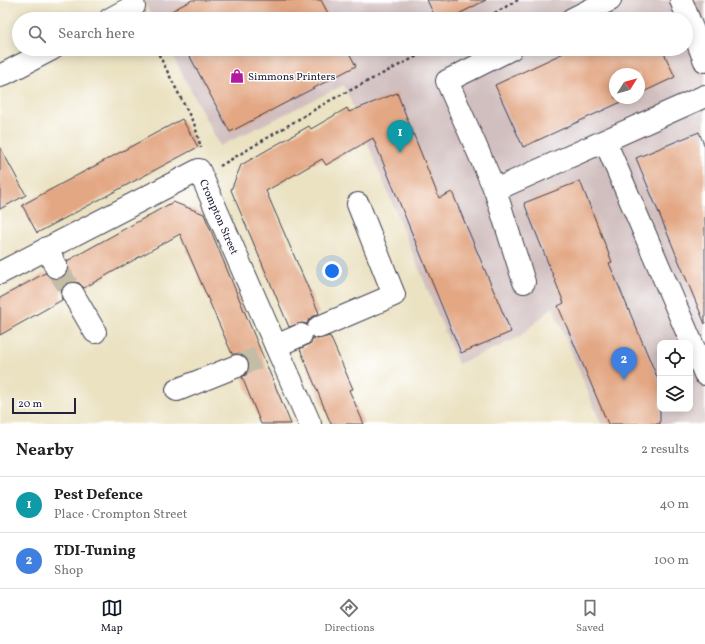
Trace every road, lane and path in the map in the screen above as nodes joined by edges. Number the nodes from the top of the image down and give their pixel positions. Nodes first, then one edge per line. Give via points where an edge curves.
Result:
1 (518, 0) edge
2 (610, 0) edge
3 (681, 0) edge
4 (134, 6) dead end
5 (123, 12) edge
6 (497, 12) edge
7 (586, 12) edge
8 (686, 12) edge
9 (693, 30) edge
10 (39, 56) edge
11 (160, 56) edge
12 (417, 56) edge
13 (497, 56) edge
14 (705, 61) edge
15 (0, 76) edge
16 (705, 96) edge
17 (604, 141) junction
18 (200, 173) junction
19 (495, 190) junction
20 (358, 204) dead end
21 (0, 273) edge
22 (524, 282) dead end
23 (72, 294) tunnel mouth
24 (95, 332) dead end
25 (272, 350) junction
26 (237, 366) tunnel mouth
27 (705, 374) edge
28 (178, 390) dead end
29 (310, 424) edge

1 - 6 path
2 - 7 street
3 - 8 street
4 - 5 street
9 - 14 street
10 - 15 street
11 - 18 path via 195,126 201,147
12 - 18 path via 329,101
13 - 19 street via 447,81
16 - 17 street
17 - 19 street
17 - 27 street
18 - 21 street, Crompton Street via 52,258
18 - 25 street, Crompton Street
19 - 22 street
20 - 25 street via 394,295
23 - 24 street
25 - 29 street, Crompton Street
26 - 28 street

